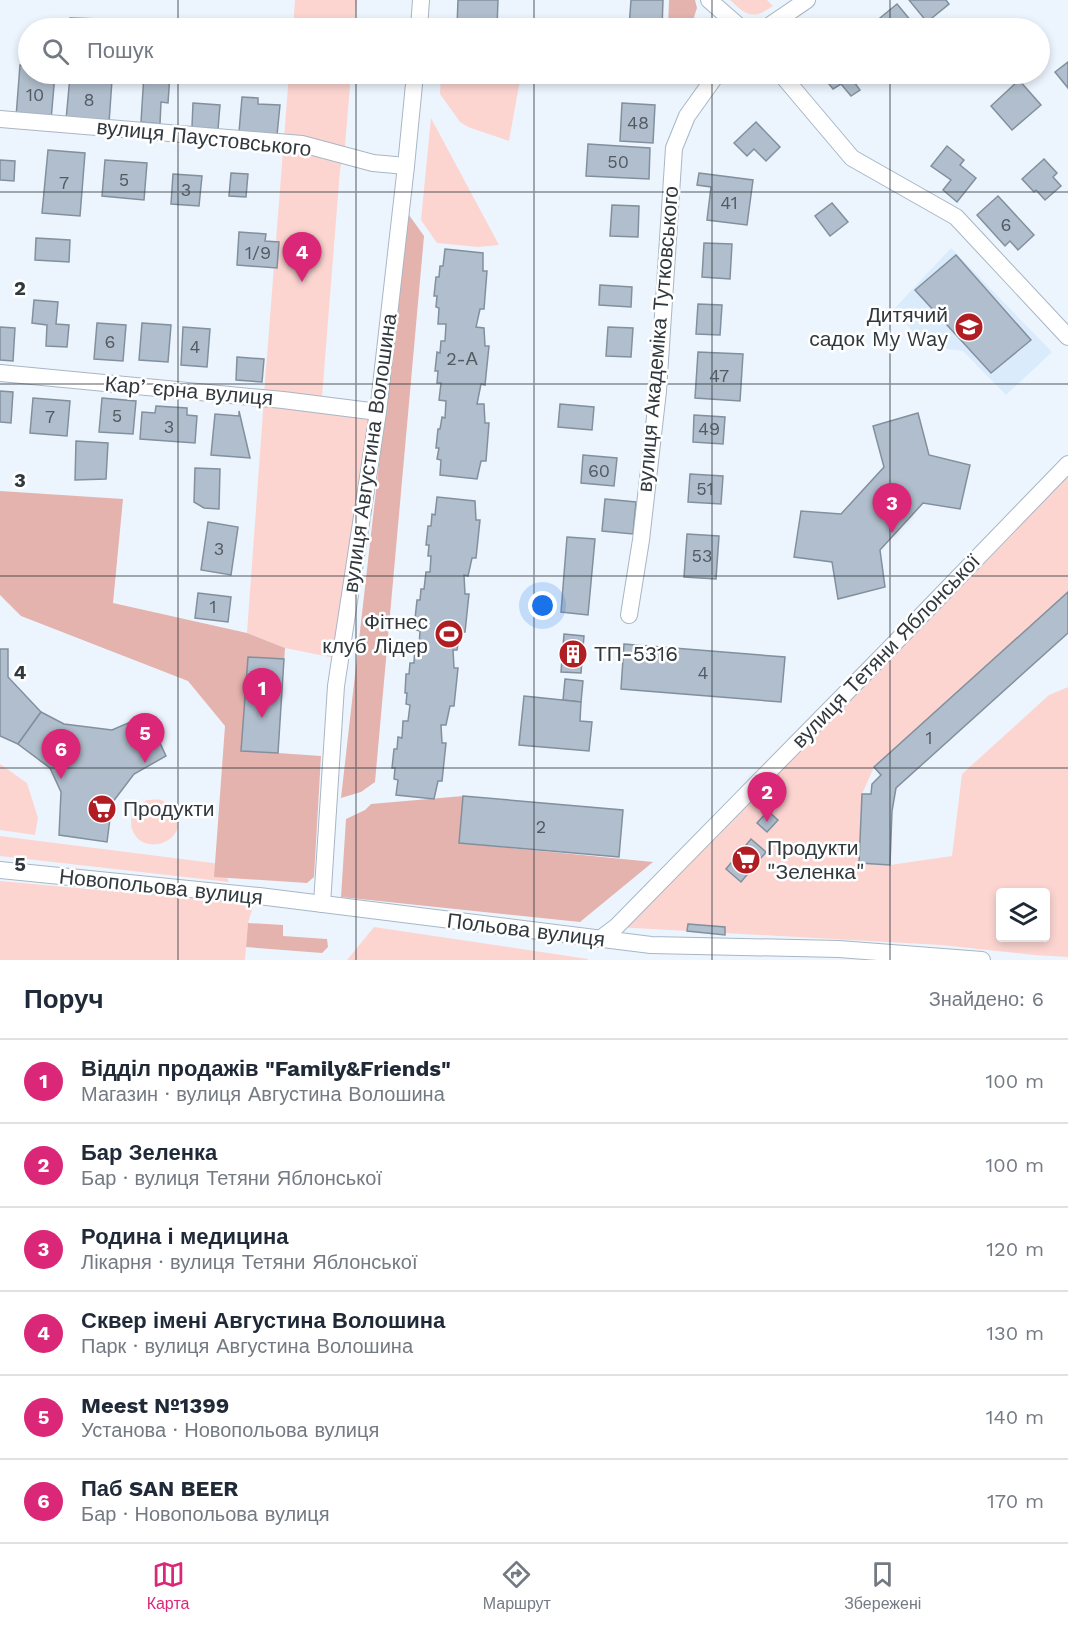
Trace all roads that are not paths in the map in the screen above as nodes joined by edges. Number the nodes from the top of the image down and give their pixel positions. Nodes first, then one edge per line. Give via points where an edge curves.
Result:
1 (421, 0) edge
2 (709, 0) edge
3 (807, 0) edge
4 (420, 18) edge
5 (730, 18) edge
6 (781, 18) edge
7 (414, 84) edge
8 (710, 84) edge
9 (789, 84) edge
10 (0, 119) edge
11 (406, 166) junction
12 (1068, 338) edge
13 (0, 373) edge
14 (378, 412) junction
15 (1068, 464) edge
16 (629, 615) dead end
17 (0, 870) edge
18 (322, 903) junction
19 (600, 939) junction
20 (982, 960) edge

1 - 4 street
2 - 5 street
3 - 6 street
7 - 11 street, вулиця Августина Волошина
8 - 16 street, вулиця Академіка Тутковського via 687,116 674,148 658,391
9 - 12 street via 852,158 956,217
10 - 11 street, вулиця Паустовського via 302,144 373,164
11 - 14 street, вулиця Августина Волошина
13 - 14 street, Карʼєрна вулиця
14 - 18 street, вулиця Августина Волошина via 336,686
15 - 19 street, вулиця Тетяни Яблонської
17 - 18 street, Новопольова вулиця
18 - 19 street, Польова вулиця
19 - 20 street, Польова вулиця via 651,945 839,949

